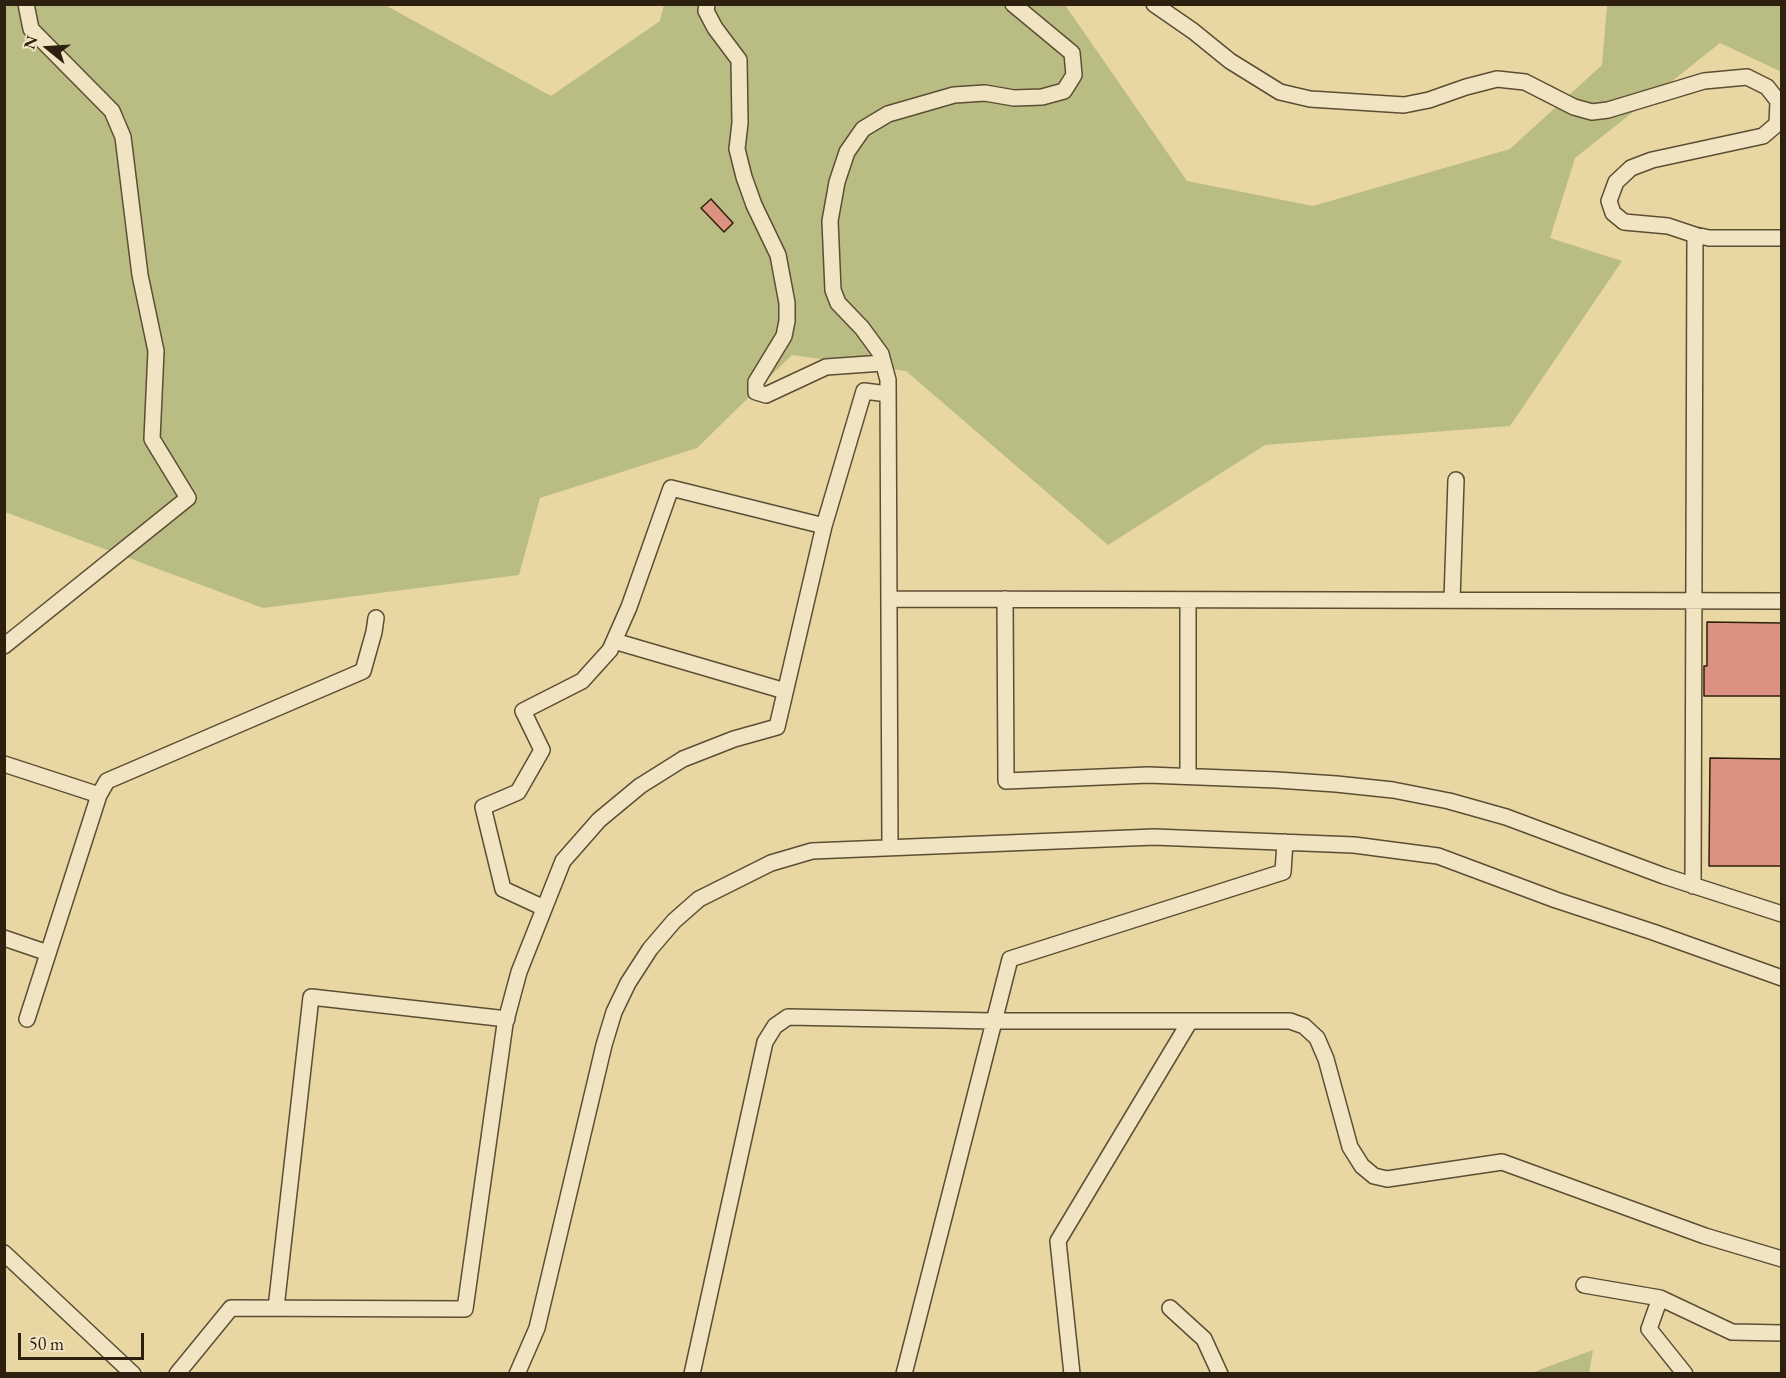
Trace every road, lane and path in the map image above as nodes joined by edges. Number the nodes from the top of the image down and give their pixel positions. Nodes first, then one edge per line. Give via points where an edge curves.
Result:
1 (26, 4) edge
2 (707, 4) edge
3 (1013, 4) edge
4 (1154, 4) edge
5 (1695, 235) junction
6 (1782, 238) edge
7 (883, 363) junction
8 (888, 394) junction
9 (1455, 480) dead end
10 (824, 525) junction
11 (890, 599) junction
12 (1005, 599) junction
13 (1188, 600) junction
14 (1452, 600) junction
15 (1693, 600) junction
16 (1782, 601) edge
17 (376, 618) dead end
18 (614, 641) junction
19 (4, 646) edge
20 (785, 691) junction
21 (4, 764) edge
22 (1188, 776) junction
23 (99, 795) junction
24 (1286, 842) junction
25 (890, 847) junction
26 (1693, 886) junction
27 (544, 908) junction
28 (1782, 914) edge
29 (4, 939) edge
30 (48, 953) junction
31 (1782, 978) edge
32 (27, 1019) dead end
33 (507, 1019) junction
34 (993, 1021) junction
35 (1190, 1021) junction
36 (4, 1253) edge
37 (1782, 1258) edge
38 (1584, 1285) dead end
39 (1660, 1298) junction
40 (276, 1308) junction
41 (1170, 1308) dead end
42 (1782, 1333) edge
43 (133, 1374) edge
44 (177, 1374) edge
45 (517, 1374) edge
46 (692, 1374) edge
47 (904, 1374) edge
48 (1072, 1374) edge
49 (1220, 1374) edge
50 (1685, 1374) edge

1 - 19 street via 31,29 112,111 123,136 140,275 156,351 152,439 188,498
2 - 7 street via 706,11 715,28 739,60 737,149 754,205 778,255 787,303 784,336 756,382 756,392 766,395 826,367
3 - 7 street via 1072,53 1074,75 1064,91 1042,97 954,95 888,114 863,129 847,152 830,221 833,290 838,303 881,354
4 - 5 street via 1230,62 1280,92 1310,99 1404,105 1497,80 1525,82 1592,112 1704,81 1747,77 1767,87 1779,101 1777,124 1763,136 1631,168 1616,182 1609,201 1613,213 1624,222 1668,226
5 - 6 street
5 - 15 street
7 - 8 street
8 - 10 street via 864,391
8 - 11 street
9 - 14 street
10 - 18 street via 671,488
10 - 20 street
11 - 12 street
11 - 25 street
12 - 13 street
12 - 22 street via 1006,781
13 - 14 street
13 - 22 street
14 - 15 street
15 - 16 street
15 - 26 street
17 - 23 street via 363,671 107,781
18 - 20 street
18 - 27 street via 582,681 523,711 543,750 518,792 483,807 503,889
20 - 27 street via 777,727 683,759 640,786 599,820 563,861
21 - 23 street
22 - 26 street via 1336,784 1449,801 1506,817
23 - 30 street
24 - 25 street via 1154,837
24 - 31 street via 1354,845 1438,856
24 - 34 street via 1283,872 1010,959
25 - 45 street via 812,851 771,863 699,899 650,949 614,1012 537,1328
26 - 28 street
27 - 33 street via 519,972
29 - 30 street
30 - 32 street
33 - 40 street via 465,1309
33 - 40 street via 311,997
34 - 35 street
34 - 46 street via 788,1017 775,1026 765,1042
34 - 47 street
35 - 37 street via 1290,1021 1304,1026 1317,1038 1326,1059 1350,1147 1374,1176 1387,1179 1502,1162 1705,1236
35 - 48 street via 1058,1241
36 - 43 street
38 - 39 street
39 - 42 street via 1732,1332
39 - 50 street via 1649,1329
40 - 44 street via 231,1308
41 - 49 street via 1204,1339

